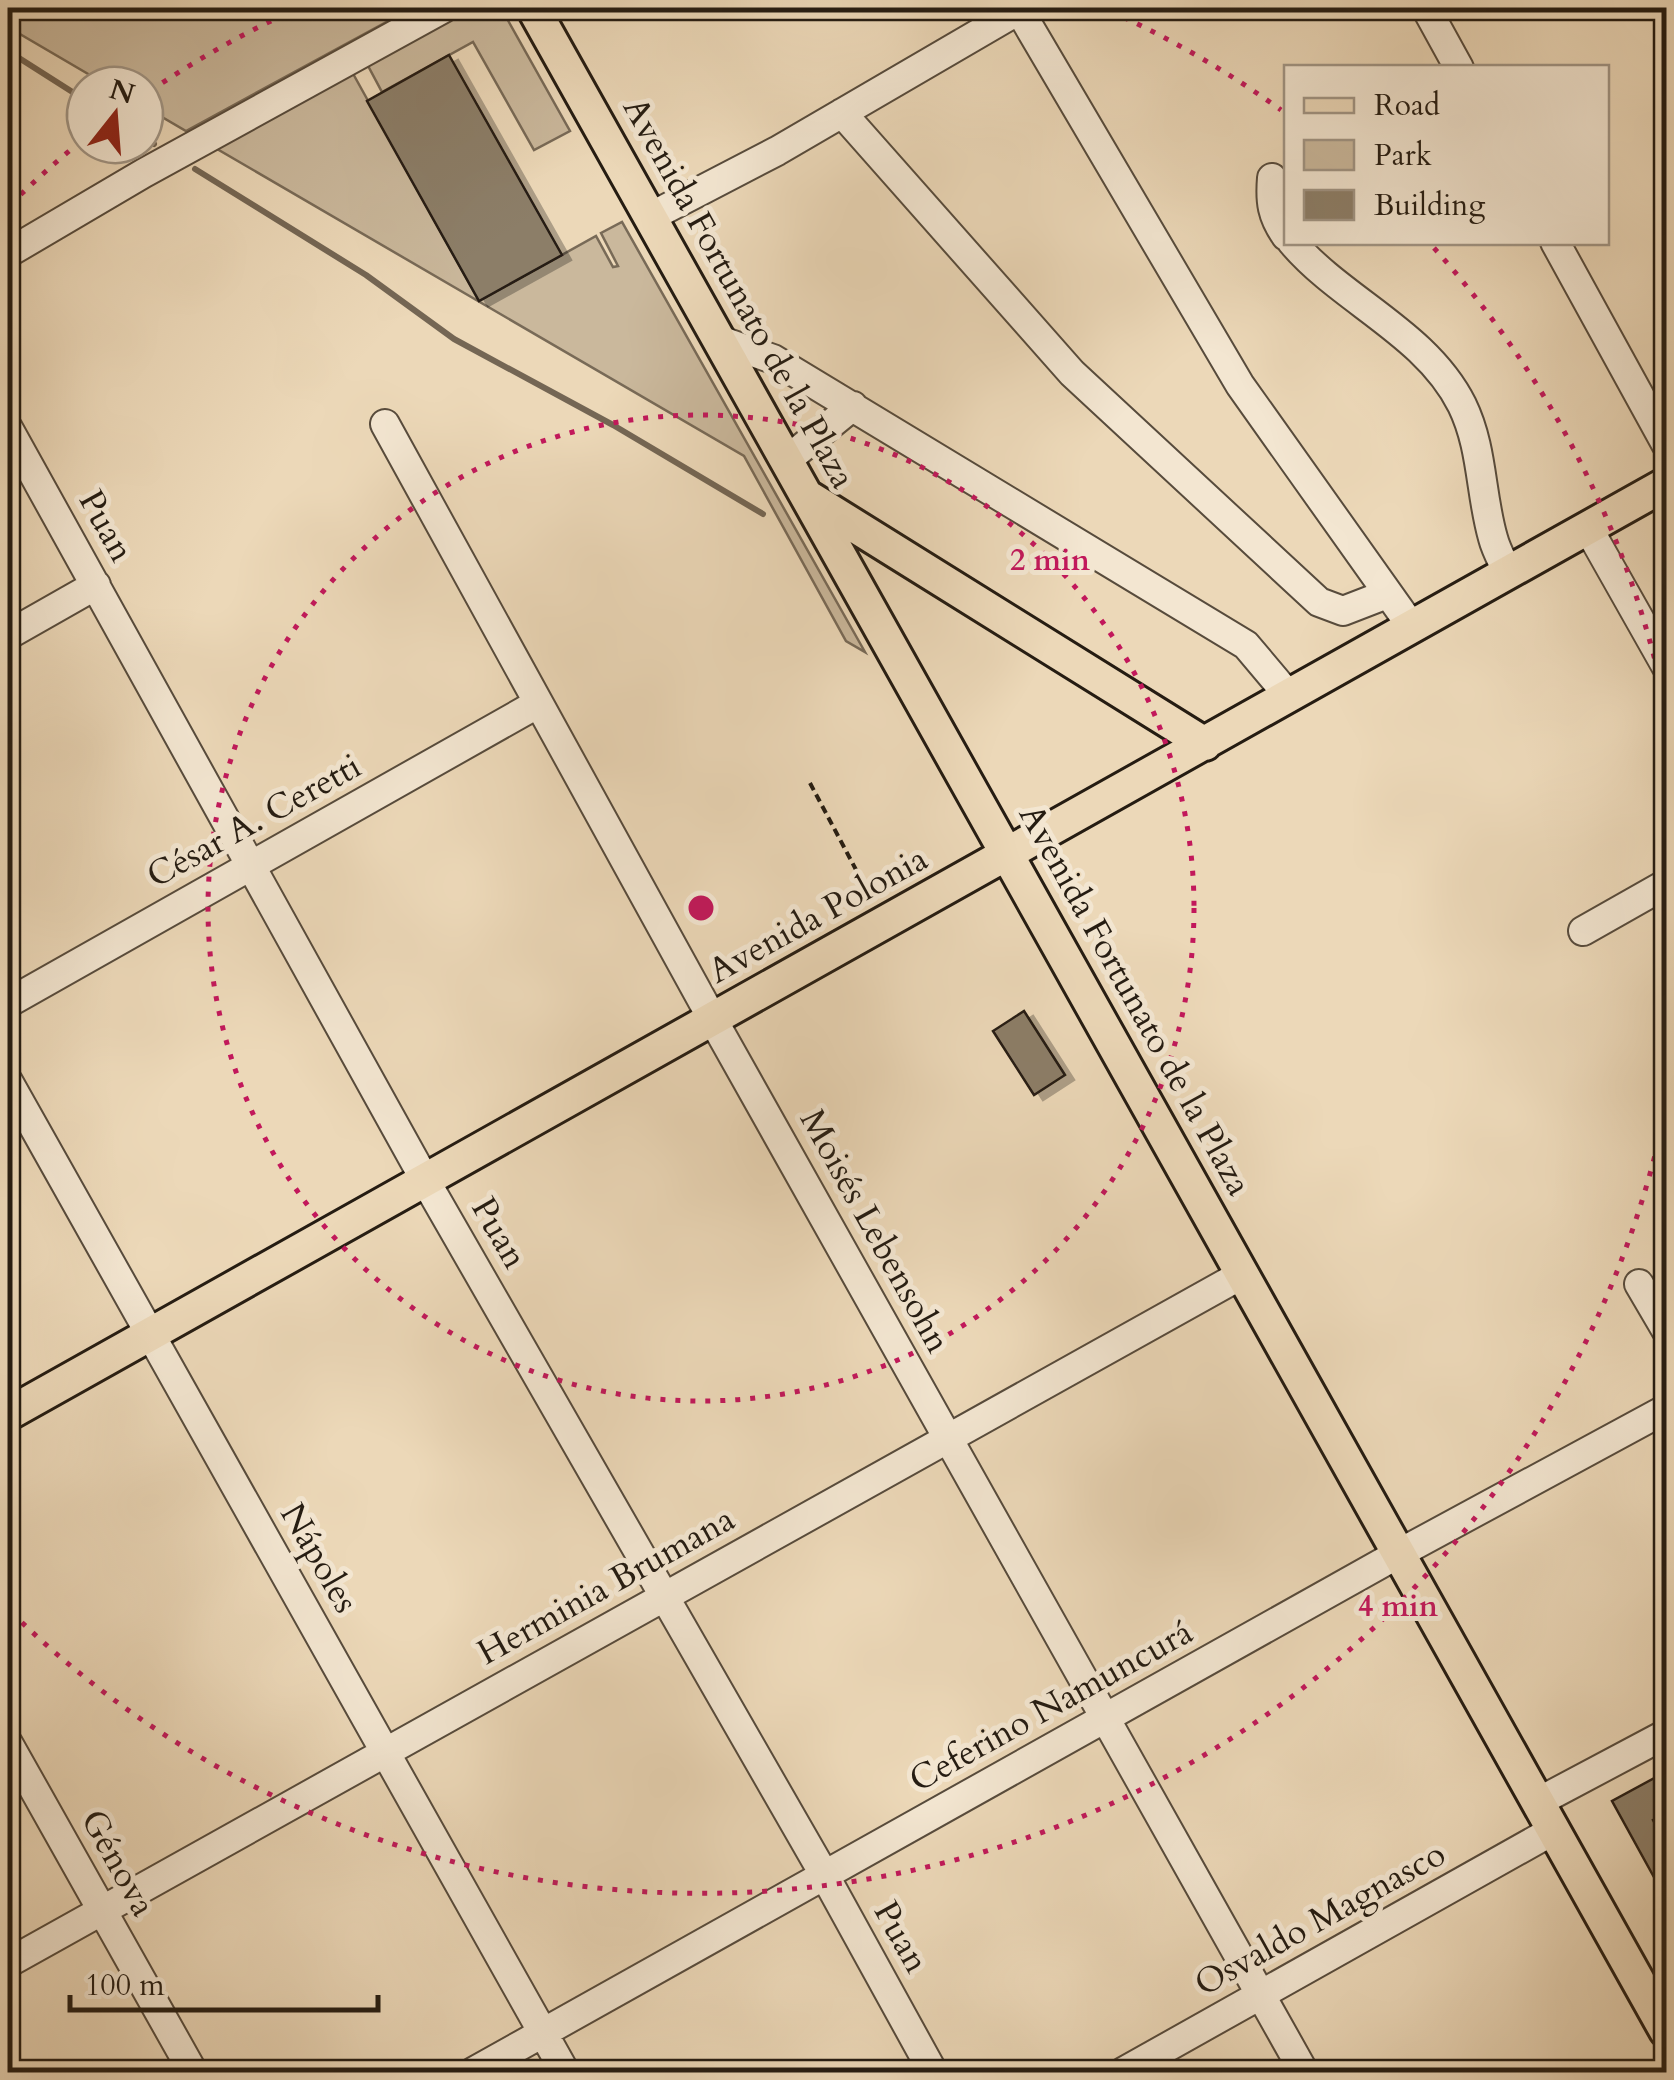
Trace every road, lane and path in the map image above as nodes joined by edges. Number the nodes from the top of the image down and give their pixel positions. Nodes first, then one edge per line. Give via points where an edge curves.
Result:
1 (444, 8) edge
2 (533, 8) edge
3 (1426, 8) edge
4 (1019, 9) edge
5 (1457, 65) edge
6 (842, 114) junction
7 (1272, 178) dead end
8 (650, 217) junction
9 (1284, 233) edge
10 (1296, 245) edge
11 (1558, 245) edge
12 (8, 252) edge
13 (719, 340) junction
14 (853, 406) junction
15 (385, 424) dead end
16 (8, 428) edge
17 (1666, 444) edge
18 (787, 460) junction
19 (1666, 484) edge
20 (807, 496) junction
21 (1588, 528) junction
22 (1508, 573) junction
23 (96, 586) junction
24 (1388, 594) junction
25 (1412, 628) junction
26 (8, 635) edge
27 (1666, 666) edge
28 (1289, 696) junction
29 (538, 704) junction
30 (1204, 744) junction
31 (810, 783) dead end
32 (1008, 854) junction
33 (250, 867) junction
34 (1666, 884) edge
35 (884, 923) junction
36 (1583, 932) dead end
37 (8, 1003) edge
38 (712, 1020) junction
39 (8, 1081) edge
40 (425, 1180) junction
41 (1242, 1275) junction
42 (1639, 1284) dead end
43 (1666, 1330) edge
44 (149, 1335) junction
45 (1666, 1409) edge
46 (8, 1414) edge
47 (948, 1438) junction
48 (1398, 1554) junction
49 (665, 1596) junction
50 (1106, 1718) junction
51 (1666, 1734) edge
52 (8, 1744) edge
53 (385, 1752) junction
54 (1546, 1816) junction
55 (824, 1876) junction
56 (101, 1910) junction
57 (8, 1964) edge
58 (1260, 1995) junction
59 (1666, 2031) edge
60 (543, 2033) junction
61 (193, 2072) edge
62 (473, 2072) edge
63 (566, 2072) edge
64 (933, 2072) edge
65 (1123, 2072) edge
66 (1304, 2072) edge

1 - 12 street
2 - 8 main road, Avenida Fortunato de la Plaza
3 - 5 street
4 - 6 street
4 - 24 street via 1240,385
6 - 8 street
6 - 24 street via 1072,373 1319,602 1343,611
7 - 9 street via 1270,202
8 - 13 main road, Avenida Fortunato de la Plaza
10 - 22 street via 1411,343 1461,402 1476,437 1494,543
11 - 17 street
13 - 14 street via 772,359
13 - 18 main road, Avenida Fortunato de la Plaza
14 - 18 street
14 - 28 street via 1246,645
15 - 29 street, Moisés Lebensohn
16 - 23 street, Puan
18 - 20 main road, Avenida Fortunato de la Plaza
19 - 21 main road, Avenida Polonia
20 - 30 main road
20 - 32 main road, Avenida Fortunato de la Plaza
21 - 22 main road, Avenida Polonia
21 - 27 street
22 - 25 main road, Avenida Polonia
23 - 26 street
23 - 33 street, Puan
24 - 25 street
25 - 28 main road, Avenida Polonia
28 - 30 main road, Avenida Polonia
29 - 33 street, César A. Ceretti
29 - 38 street, Moisés Lebensohn
30 - 32 main road, Avenida Polonia
31 - 35 path
32 - 35 main road, Avenida Polonia
32 - 41 main road, Avenida Fortunato de la Plaza
33 - 37 street, César A. Ceretti
33 - 40 street, Puan
34 - 36 street
35 - 38 main road, Avenida Polonia
38 - 40 main road, Avenida Polonia
38 - 47 street, Moisés Lebensohn
39 - 44 street, Nápoles
40 - 44 main road, Avenida Polonia
40 - 49 street, Puan
41 - 47 street, Herminia Brumana
41 - 48 main road, Avenida Fortunato de la Plaza
42 - 43 street
44 - 46 main road, Avenida Polonia
44 - 53 street, Nápoles
45 - 48 street, Ceferino Namuncurá
47 - 49 street, Herminia Brumana
47 - 50 street, Moisés Lebensohn
48 - 50 street, Ceferino Namuncurá
48 - 54 main road, Avenida Fortunato de la Plaza
49 - 53 street, Herminia Brumana
49 - 55 street, Puan
50 - 55 street, Ceferino Namuncurá
50 - 58 street, Moisés Lebensohn
51 - 54 street, Osvaldo Magnasco
52 - 56 street, Génova
53 - 56 street, Herminia Brumana
53 - 60 street, Nápoles
54 - 58 street, Osvaldo Magnasco
54 - 59 main road, Avenida Fortunato de la Plaza
55 - 60 street, Ceferino Namuncurá
55 - 64 street, Puan
56 - 57 street, Herminia Brumana
56 - 61 street, Génova
58 - 65 street, Osvaldo Magnasco
58 - 66 street, Moisés Lebensohn
60 - 62 street, Ceferino Namuncurá
60 - 63 street, Nápoles

